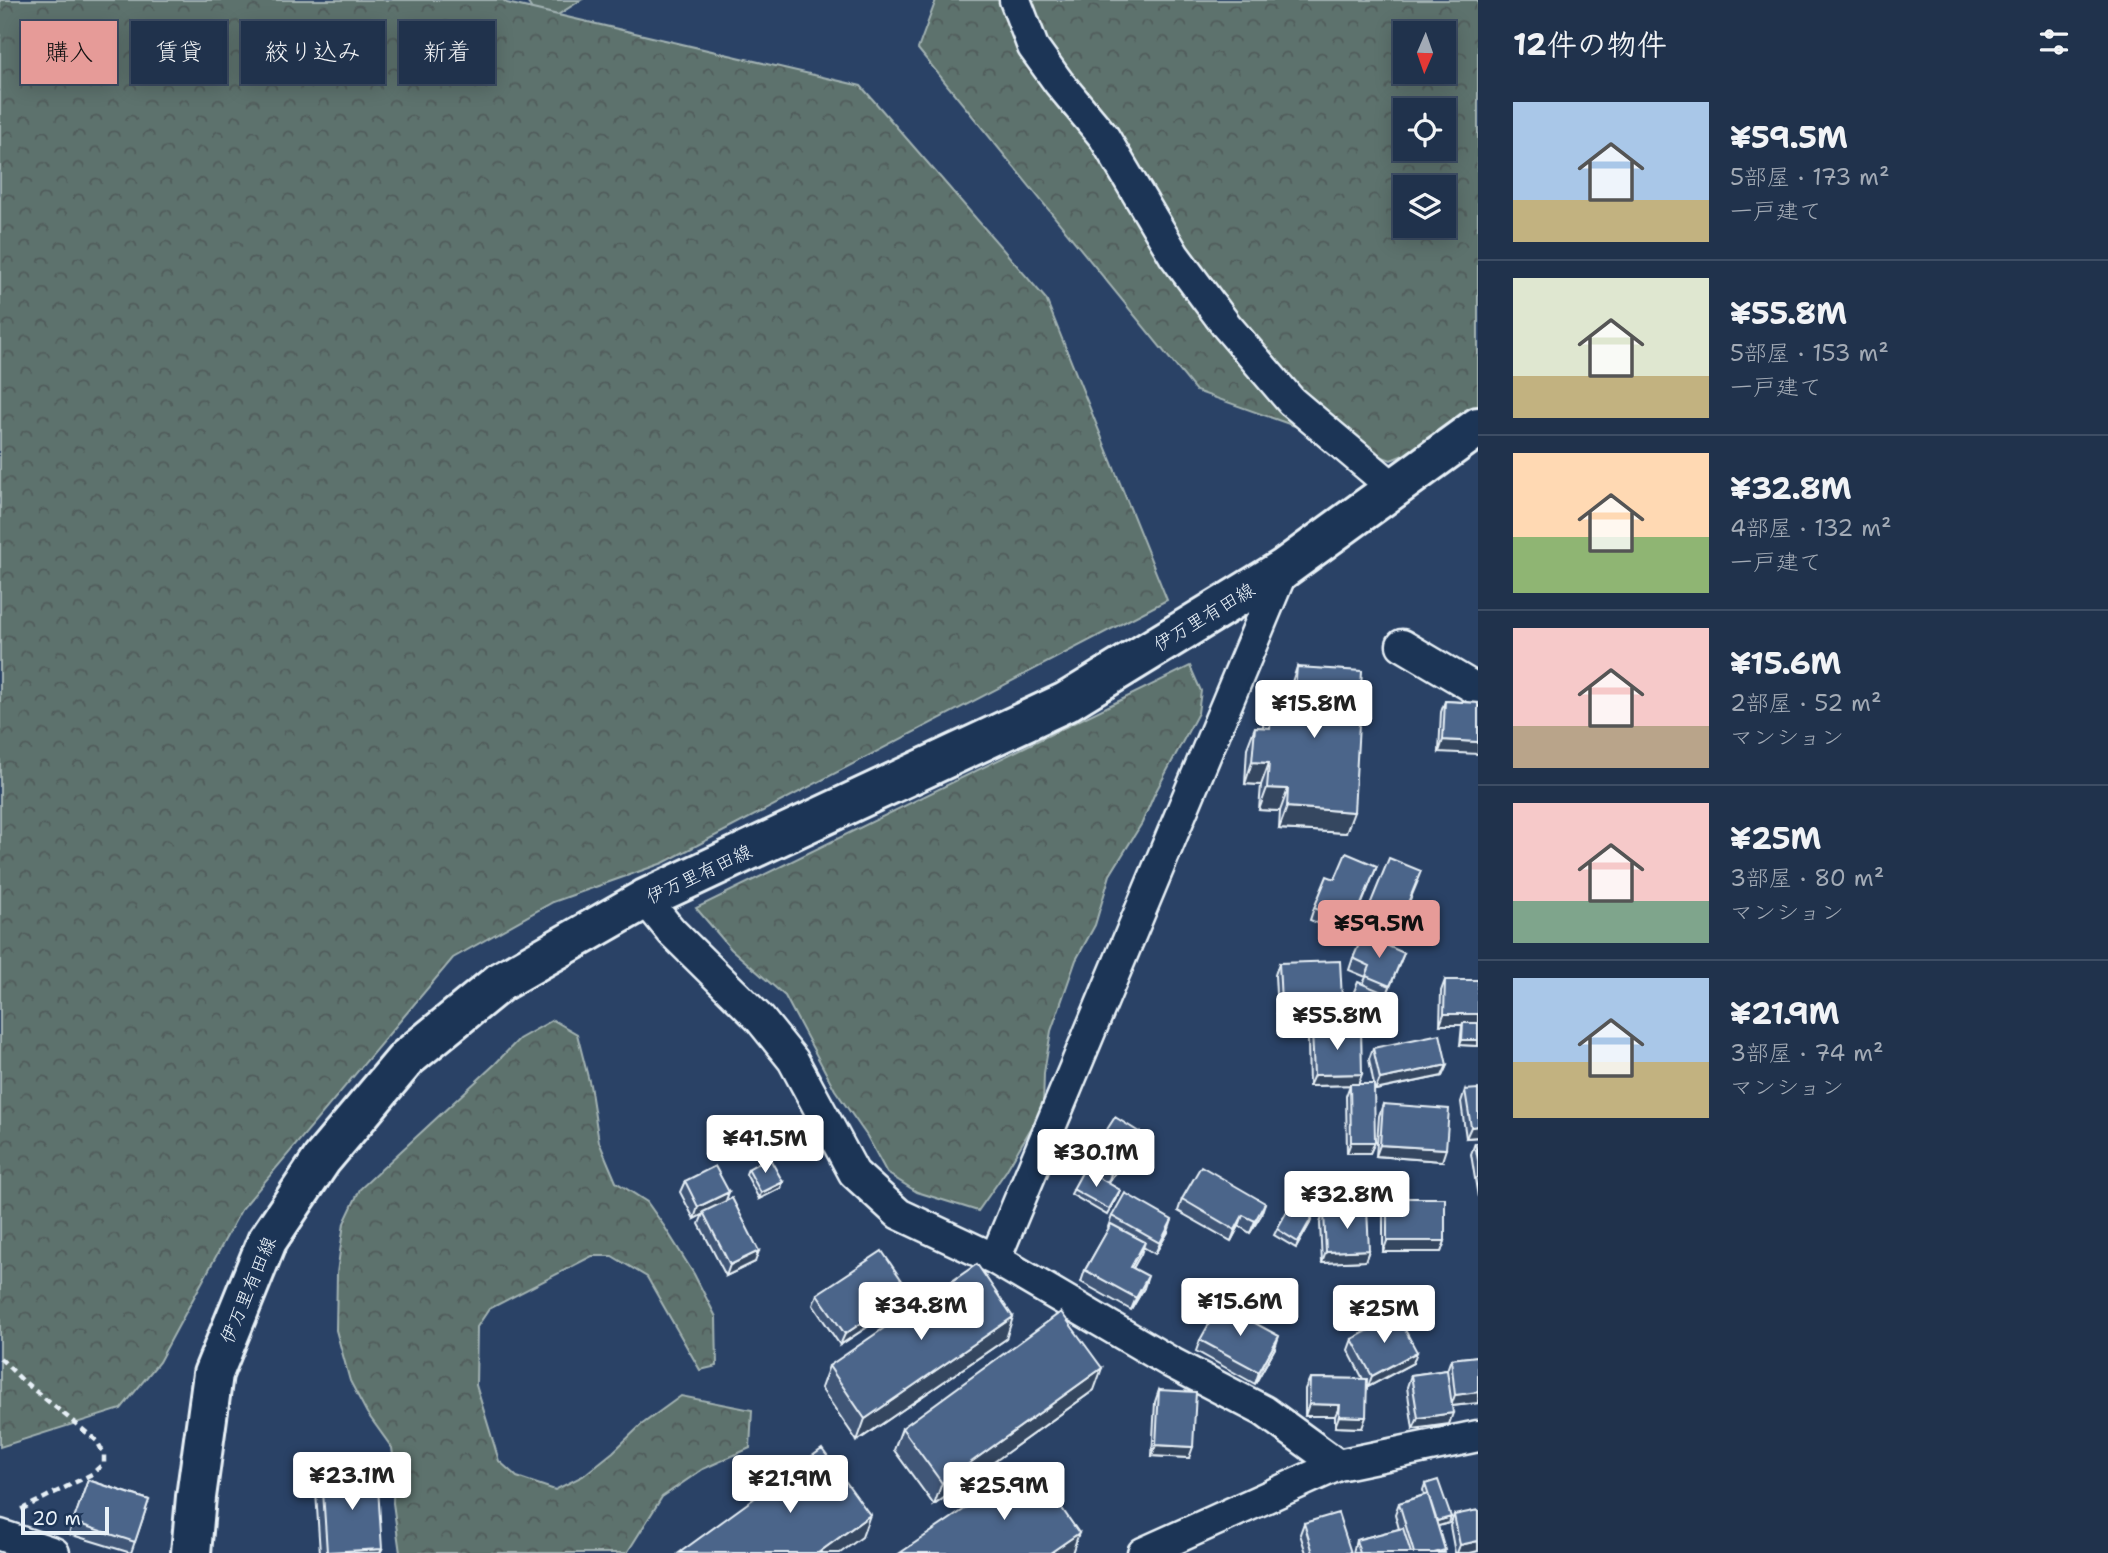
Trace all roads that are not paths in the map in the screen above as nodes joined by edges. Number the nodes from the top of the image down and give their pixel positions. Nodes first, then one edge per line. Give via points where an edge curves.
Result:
1 (1015, 0) edge
2 (1478, 427) edge
3 (1395, 489) junction
4 (1283, 569) junction
5 (1402, 645) dead end
6 (1478, 690) edge
7 (645, 899) junction
8 (995, 1259) junction
9 (1478, 1436) edge
10 (1338, 1465) junction
11 (6, 1524) edge
12 (54, 1553) edge
13 (191, 1553) edge
14 (1143, 1553) edge

1 - 3 street via 1033,47 1104,137 1174,255 1226,325 1291,401
2 - 3 main road, 伊万里有田線
3 - 4 main road, 伊万里有田線
4 - 7 main road, 伊万里有田線 via 1066,702
4 - 8 street
5 - 6 street
7 - 8 street via 793,1060 854,1173 899,1214
7 - 13 main road, 伊万里有田線 via 500,982 407,1058 322,1159 267,1241 213,1374
8 - 10 street via 1264,1411
9 - 10 street
10 - 14 street
11 - 12 street

